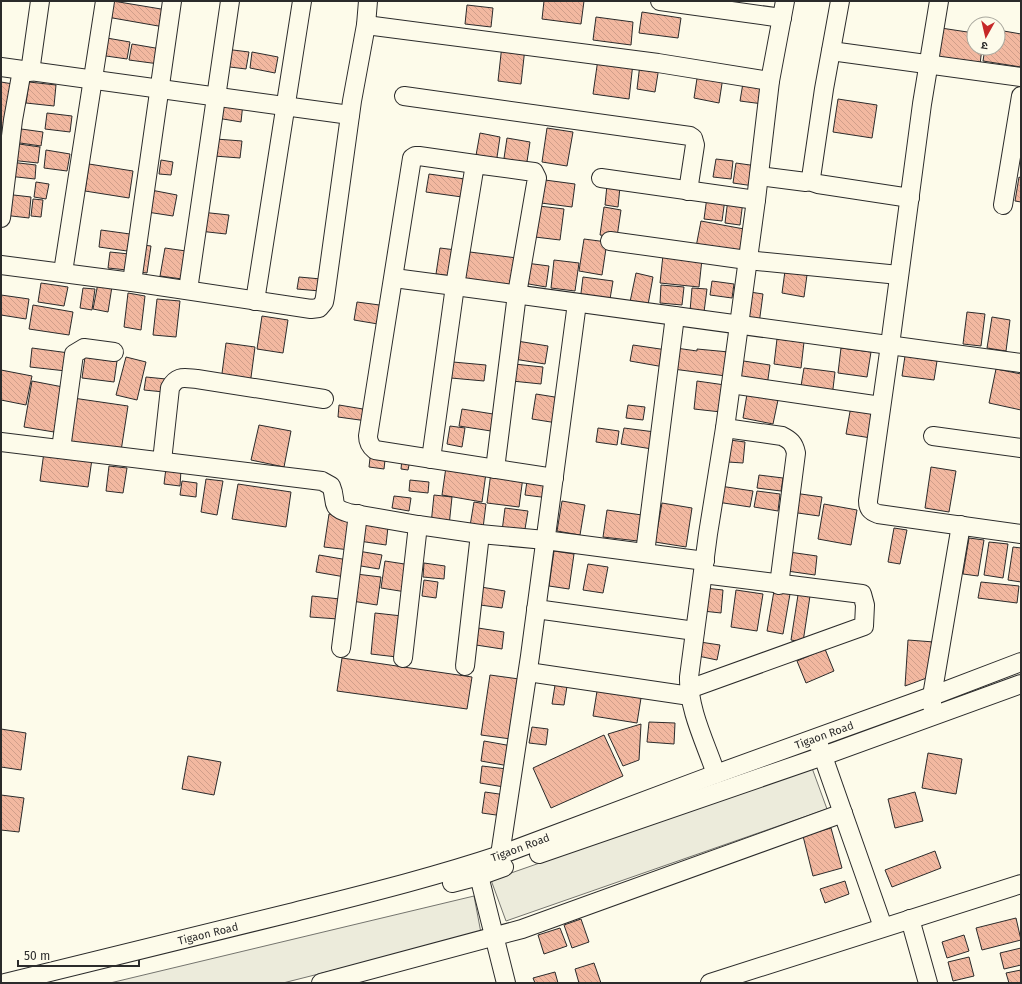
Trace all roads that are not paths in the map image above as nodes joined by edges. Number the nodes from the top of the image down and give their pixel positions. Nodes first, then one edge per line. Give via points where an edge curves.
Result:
1 (40, 1) edge
2 (105, 1) edge
3 (172, 1) edge
4 (230, 1) edge
5 (302, 1) edge
6 (368, 1) edge
7 (660, 1) edge
8 (840, 1) edge
9 (939, 1) edge
10 (784, 9) edge
11 (366, 25) junction
12 (831, 51) junction
13 (928, 65) junction
14 (1, 67) edge
15 (26, 71) junction
16 (1021, 77) edge
17 (92, 80) junction
18 (770, 81) junction
19 (158, 90) junction
20 (404, 96) dead end
21 (1021, 96) edge
22 (216, 97) junction
23 (286, 106) junction
24 (350, 116) junction
25 (475, 164) junction
26 (759, 176) junction
27 (601, 178) dead end
28 (809, 181) junction
29 (688, 191) junction
30 (910, 198) junction
31 (756, 200) junction
32 (1003, 205) dead end
33 (1, 218) edge
34 (610, 241) dead end
35 (747, 260) junction
36 (1, 265) edge
37 (63, 272) junction
38 (899, 275) junction
39 (394, 278) junction
40 (132, 282) junction
41 (454, 286) junction
42 (188, 290) junction
43 (518, 294) junction
44 (255, 301) junction
45 (577, 303) junction
46 (675, 316) junction
47 (738, 325) junction
48 (890, 345) junction
49 (114, 352) dead end
50 (1021, 363) edge
51 (731, 384) junction
52 (324, 399) dead end
53 (881, 406) junction
54 (725, 428) junction
55 (933, 436) dead end
56 (1, 442) edge
57 (1021, 448) edge
58 (61, 449) junction
59 (431, 459) junction
60 (162, 462) junction
61 (495, 469) junction
62 (554, 478) junction
63 (358, 514) junction
64 (418, 525) junction
65 (961, 525) junction
66 (480, 534) junction
67 (1021, 534) edge
68 (546, 540) junction
69 (645, 553) junction
70 (704, 568) junction
71 (779, 584) junction
72 (536, 609) junction
73 (695, 631) junction
74 (341, 648) dead end
75 (403, 658) dead end
76 (1021, 662) edge
77 (465, 666) dead end
78 (528, 672) junction
79 (1021, 684) edge
80 (690, 692) junction
81 (932, 696) junction
82 (932, 716) junction
83 (816, 738) junction
84 (823, 756) junction
85 (716, 774) junction
86 (843, 812) junction
87 (500, 855) junction
88 (477, 870) junction
89 (1021, 884) edge
90 (910, 919) junction
91 (883, 927) junction
92 (494, 936) junction
93 (5, 983) edge
94 (59, 983) edge
95 (321, 983) edge
96 (506, 983) edge
97 (710, 983) edge
98 (928, 983) edge

1 - 15 street
2 - 17 street
3 - 19 street
4 - 22 street
5 - 23 street
6 - 11 street
7 - 10 street
8 - 12 street
9 - 13 street
10 - 18 street
11 - 18 street
11 - 24 street
12 - 13 street
12 - 28 street via 813,173
13 - 16 street
13 - 30 street
14 - 15 street
15 - 17 street
15 - 33 street via 13,120
17 - 19 street
17 - 37 street
18 - 26 street
19 - 22 street
19 - 40 street
20 - 29 street via 690,136 695,145
21 - 32 street
22 - 23 street
22 - 42 street
23 - 24 street
23 - 44 street
24 - 44 street via 324,302 316,309
25 - 39 street via 419,156 412,158
25 - 41 street
25 - 43 street via 534,172 536,175
26 - 28 street
26 - 31 street
27 - 29 street
28 - 30 street
29 - 31 street
30 - 38 street
31 - 35 street
34 - 35 street
35 - 38 street
35 - 47 street
36 - 37 street
37 - 40 street
38 - 48 street
39 - 41 street
39 - 59 street via 368,442 375,450
40 - 42 street
41 - 43 street
41 - 59 street
42 - 44 street
43 - 45 street
43 - 61 street
45 - 46 street
45 - 62 street
46 - 47 street
46 - 69 street
47 - 48 street
47 - 51 street
48 - 50 street
48 - 53 street
49 - 58 street via 84,348 74,354
51 - 53 street
51 - 54 street
52 - 60 street via 180,378 173,381 170,388
53 - 65 street via 868,500 870,510 878,514
54 - 70 street
54 - 71 street via 782,436 794,445 796,453
55 - 57 street
56 - 58 street
58 - 60 street
59 - 61 street
60 - 63 street via 322,481 331,486 338,510
61 - 62 street
62 - 68 street
63 - 64 street
63 - 74 street
64 - 66 street
64 - 75 street
65 - 67 street
65 - 81 street
66 - 68 street
66 - 77 street
68 - 69 street
68 - 72 street
69 - 70 street
70 - 71 street
70 - 73 street
71 - 80 street via 862,594 865,605 864,626
72 - 73 street
72 - 78 street
73 - 80 street
76 - 81 street, Tigaon Road
78 - 80 street
78 - 87 street
79 - 82 street
80 - 85 street via 695,715
81 - 82 street
81 - 83 street, Tigaon Road
82 - 84 street
83 - 84 street
83 - 85 street, Tigaon Road
84 - 86 street
84 - 88 street via 538,854
85 - 87 street, Tigaon Road
86 - 91 street
86 - 92 street via 522,929
87 - 88 street, Tigaon Road
88 - 92 street
88 - 93 street, Tigaon Road via 435,876
88 - 94 street
89 - 90 street
90 - 91 street
90 - 98 street
91 - 97 street
92 - 95 street
92 - 96 street

